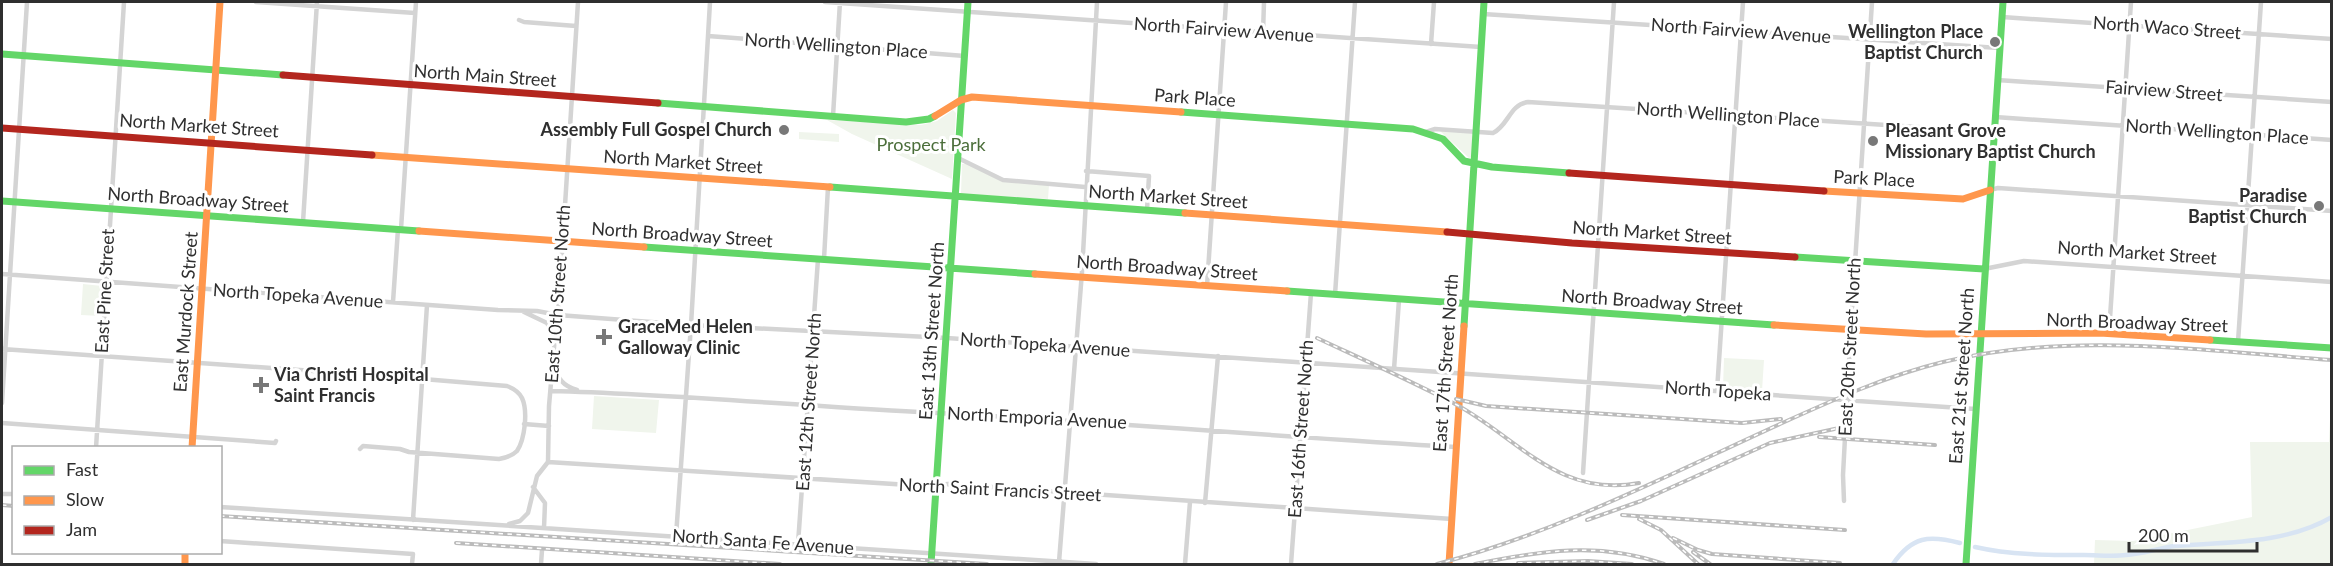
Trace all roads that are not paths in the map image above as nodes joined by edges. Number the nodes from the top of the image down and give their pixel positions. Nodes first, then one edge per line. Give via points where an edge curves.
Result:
1 (27, 2) edge
2 (124, 2) edge
3 (220, 2) edge
4 (256, 2) edge
5 (416, 2) edge
6 (578, 2) edge
7 (710, 2) edge
8 (825, 2) edge
9 (840, 2) edge
10 (968, 2) edge
11 (1097, 2) edge
12 (1226, 2) edge
13 (1264, 2) edge
14 (1355, 2) edge
15 (1434, 2) edge
16 (1484, 2) edge
17 (1614, 2) edge
18 (1743, 2) edge
19 (1872, 2) edge
20 (2003, 2) edge
21 (2131, 2) edge
22 (2260, 2) edge
23 (317, 4) edge
24 (967, 12) junction
25 (415, 13) junction
26 (1483, 14) junction
27 (2002, 17) junction
28 (519, 20) dead end
29 (1096, 21) junction
30 (1612, 22) junction
31 (576, 26) junction
32 (2130, 26) junction
33 (1224, 30) junction
34 (1741, 31) junction
35 (1263, 33) junction
36 (2259, 34) junction
37 (708, 36) junction
38 (1353, 39) junction
39 (1870, 39) junction
40 (2331, 39) edge
41 (1431, 44) junction
42 (837, 46) junction
43 (1481, 47) junction
44 (2000, 48) junction
45 (2, 54) edge
46 (23, 56) junction
47 (964, 56) junction
48 (119, 63) junction
49 (216, 70) junction
50 (312, 77) junction
51 (1997, 80) junction
52 (411, 85) junction
53 (2126, 89) junction
54 (571, 97) junction
55 (2254, 97) junction
56 (961, 100) junction
57 (2331, 102) edge
58 (1090, 105) junction
59 (704, 106) junction
60 (1607, 107) junction
61 (1219, 115) junction
62 (833, 116) junction
63 (1736, 116) junction
64 (1995, 117) junction
65 (1347, 124) junction
66 (1864, 124) junction
67 (2123, 126) junction
68 (2, 128) edge
69 (19, 129) junction
70 (1426, 132) junction
71 (1476, 132) junction
72 (1994, 132) junction
73 (115, 135) junction
74 (2252, 135) junction
75 (2331, 140) edge
76 (211, 143) junction
77 (307, 150) junction
78 (406, 157) junction
79 (958, 158) junction
80 (1474, 164) junction
81 (566, 168) junction
82 (1086, 171) junction
83 (1603, 176) junction
84 (700, 178) junction
85 (1732, 186) junction
86 (828, 187) junction
87 (1085, 187) junction
88 (1990, 190) junction
89 (1860, 193) junction
90 (955, 196) junction
91 (2118, 196) junction
92 (2, 201) edge
93 (15, 202) junction
94 (2247, 205) junction
95 (1084, 206) junction
96 (110, 208) junction
97 (1147, 210) junction
98 (2331, 211) edge
99 (207, 215) junction
100 (1212, 215) junction
101 (303, 222) junction
102 (1341, 224) junction
103 (399, 230) junction
104 (1470, 235) junction
105 (562, 241) junction
106 (1598, 245) junction
107 (696, 251) junction
108 (1727, 253) junction
109 (821, 259) junction
110 (1855, 261) junction
111 (2113, 267) junction
112 (951, 268) junction
113 (1984, 269) junction
114 (2, 274) edge
115 (10, 275) junction
116 (2242, 276) junction
117 (1081, 277) junction
118 (106, 282) junction
119 (2331, 282) edge
120 (1207, 286) junction
121 (202, 289) junction
122 (1311, 293) junction
123 (1335, 295) junction
124 (1399, 300) junction
125 (393, 302) junction
126 (1465, 304) junction
127 (427, 305) junction
128 (522, 311) junction
129 (1593, 313) junction
130 (558, 315) junction
131 (1722, 322) junction
132 (691, 325) junction
133 (552, 328) junction
134 (1851, 330) junction
135 (814, 331) junction
136 (2109, 333) junction
137 (1981, 334) junction
138 (947, 338) junction
139 (2238, 342) junction
140 (1076, 348) junction
141 (2331, 348) edge
142 (3, 350) edge
143 (1218, 356) junction
144 (101, 357) junction
145 (553, 362) junction
146 (198, 363) junction
147 (1306, 363) junction
148 (1394, 369) junction
149 (314, 371) dead end
150 (1461, 374) junction
151 (375, 375) dead end
152 (423, 379) junction
153 (1589, 383) junction
154 (551, 391) junction
155 (1717, 391) junction
156 (582, 392) junction
157 (686, 397) junction
158 (1847, 399) junction
159 (2, 403) edge
160 (808, 404) junction
161 (1976, 409) junction
162 (941, 413) junction
163 (1070, 419) junction
164 (2, 423) edge
165 (524, 424) junction
166 (549, 426) junction
167 (97, 430) junction
168 (1212, 430) junction
169 (193, 436) junction
170 (1299, 437) junction
171 (276, 441) dead end
172 (96, 446) edge
173 (192, 446) edge
174 (1456, 447) junction
175 (360, 449) dead end
176 (418, 452) junction
177 (548, 462) junction
178 (680, 471) junction
179 (1583, 473) dead end
180 (803, 478) junction
181 (936, 485) junction
182 (533, 487) junction
183 (1064, 493) junction
184 (1844, 501) dead end
185 (1190, 502) junction
186 (1205, 504) junction
187 (222, 507) edge
188 (1295, 507) junction
189 (524, 519) junction
190 (1452, 519) junction
191 (413, 520) junction
192 (505, 525) junction
193 (544, 528) junction
194 (537, 529) junction
195 (676, 536) junction
196 (222, 541) edge
197 (798, 544) junction
198 (542, 550) dead end
199 (931, 553) junction
200 (1059, 562) junction
201 (412, 564) edge
202 (541, 564) edge
203 (931, 564) edge
204 (1096, 564) edge
205 (1185, 564) edge
206 (1291, 564) edge
207 (1449, 564) edge
208 (1966, 564) edge

1 - 46 street
2 - 48 street, East Pine Street
3 - 49 street, East Murdock Street
4 - 23 street
5 - 25 street
6 - 31 street, East 10th Street North
7 - 37 street
8 - 9 street, North Fairview Avenue
9 - 24 street, North Fairview Avenue
9 - 42 street
10 - 24 street, East 13th Street North
11 - 29 street
12 - 33 street
13 - 35 street
14 - 38 street
15 - 41 street
16 - 26 street, East 17th Street North
17 - 30 street
18 - 34 street
19 - 39 street, East 20th Street North
20 - 27 street, East 21st Street North
21 - 32 street
22 - 36 street
23 - 25 street
23 - 50 street
24 - 29 street, North Fairview Avenue
24 - 47 street, East 13th Street North
25 - 52 street
26 - 30 street, North Fairview Avenue
26 - 43 street, East 17th Street North
27 - 32 street, North Waco Street
27 - 44 street, East 21st Street North
28 - 31 street
29 - 33 street, North Fairview Avenue
29 - 58 street
30 - 34 street, North Fairview Avenue
30 - 60 street
31 - 54 street, East 10th Street North
32 - 36 street, North Waco Street
32 - 53 street
33 - 35 street, North Fairview Avenue
33 - 61 street
34 - 39 street, North Fairview Avenue
34 - 63 street
35 - 38 street, North Fairview Avenue
36 - 40 street, North Waco Street
36 - 55 street
37 - 42 street, North Wellington Place
37 - 59 street
38 - 41 street, North Fairview Avenue
38 - 65 street
39 - 44 street, North Fairview Avenue
39 - 66 street, East 20th Street North
41 - 43 street, North Fairview Avenue
42 - 47 street, North Wellington Place
42 - 62 street
43 - 71 street, East 17th Street North
44 - 51 street, East 21st Street North
45 - 46 street, North Main Street
46 - 48 street, North Main Street
46 - 69 street
47 - 56 street, East 13th Street North
48 - 49 street, North Main Street
48 - 73 street, East Pine Street
49 - 50 street, North Main Street
49 - 76 street, East Murdock Street
50 - 52 street, North Main Street
50 - 77 street
51 - 53 street, Fairview Street
51 - 64 street, East 21st Street North
52 - 54 street, North Main Street
52 - 78 street
53 - 55 street, Fairview Street
53 - 67 street
54 - 59 street, North Main Street
54 - 81 street, East 10th Street North
55 - 57 street, Fairview Street
55 - 74 street
56 - 58 street, Park Place via 972,97
56 - 62 street, North Main Street via 935,117 920,121
56 - 79 street, East 13th Street North
58 - 61 street, Park Place
58 - 82 street
59 - 62 street, North Main Street
59 - 84 street
60 - 63 street, North Wellington Place
60 - 71 street, North Wellington Place via 1521,103 1498,130
60 - 83 street
61 - 65 street, Park Place
61 - 100 street
63 - 66 street, North Wellington Place
63 - 85 street
64 - 67 street, North Wellington Place
64 - 72 street, East 21st Street North
65 - 70 street, Park Place
65 - 102 street
66 - 72 street, North Wellington Place
66 - 89 street, East 20th Street North
67 - 74 street, North Wellington Place
67 - 91 street
68 - 69 street, North Market Street
69 - 73 street, North Market Street
69 - 93 street
70 - 71 street, Park Place
70 - 80 street, Park Place via 1443,139 1458,157
71 - 80 street, East 17th Street North
72 - 88 street, East 21st Street North
73 - 76 street, North Market Street
73 - 96 street, East Pine Street
74 - 75 street, North Wellington Place
74 - 94 street
76 - 77 street, North Market Street
76 - 99 street, East Murdock Street
77 - 78 street, North Market Street
77 - 101 street
78 - 81 street, North Market Street
78 - 103 street
79 - 87 street via 1003,180
79 - 90 street, East 13th Street North
80 - 83 street, Park Place
80 - 104 street, East 17th Street North
81 - 84 street, North Market Street
81 - 105 street, East 10th Street North
82 - 87 street
82 - 97 street via 1149,176
83 - 85 street, Park Place
83 - 106 street
84 - 86 street, North Market Street
84 - 107 street
85 - 89 street, Park Place
85 - 108 street
86 - 90 street, North Market Street
86 - 109 street, East 12th Street North
87 - 95 street
88 - 89 street, Park Place via 1963,199
88 - 91 street, Park Place
88 - 113 street, East 21st Street North
89 - 110 street, East 20th Street North
90 - 95 street, North Market Street
90 - 112 street, East 13th Street North
91 - 94 street, Park Place
91 - 111 street
92 - 93 street, North Broadway Street
93 - 96 street, North Broadway Street
93 - 115 street
94 - 98 street, Park Place
94 - 116 street
95 - 97 street, North Market Street
95 - 117 street
96 - 99 street, North Broadway Street
96 - 118 street, East Pine Street
97 - 100 street, North Market Street
99 - 101 street, North Broadway Street
99 - 121 street, East Murdock Street
100 - 102 street, North Market Street
100 - 120 street
101 - 103 street, North Broadway Street
102 - 104 street, North Market Street
102 - 123 street
103 - 105 street, North Broadway Street
103 - 125 street
104 - 106 street, North Market Street
104 - 126 street, East 17th Street North
105 - 107 street, North Broadway Street
105 - 130 street, East 10th Street North
106 - 108 street, North Market Street
106 - 129 street
107 - 109 street, North Broadway Street
107 - 132 street
108 - 110 street, North Market Street
108 - 131 street
109 - 112 street, North Broadway Street
109 - 135 street, East 12th Street North
110 - 113 street, North Market Street
110 - 134 street, East 20th Street North
111 - 113 street, North Market Street via 2024,261
111 - 116 street, North Market Street
111 - 136 street
112 - 117 street, North Broadway Street
112 - 138 street, East 13th Street North
113 - 137 street, East 21st Street North
114 - 115 street, North Topeka Avenue
115 - 118 street, North Topeka Avenue
115 - 142 street
116 - 119 street, North Market Street
116 - 139 street
117 - 120 street, North Broadway Street
117 - 140 street
118 - 121 street, North Topeka Avenue
118 - 144 street, East Pine Street
120 - 122 street, North Broadway Street
121 - 125 street, North Topeka Avenue
121 - 146 street, East Murdock Street
122 - 123 street, North Broadway Street
122 - 147 street, East 16th Street North
123 - 124 street, North Broadway Street
124 - 126 street, North Broadway Street
124 - 148 street
125 - 127 street, North Topeka Avenue
126 - 129 street, North Broadway Street
126 - 150 street, East 17th Street North
127 - 128 street, North Topeka Avenue
127 - 152 street
128 - 130 street, North Topeka Avenue
128 - 133 street, North Topeka Avenue
129 - 131 street, North Broadway Street
129 - 153 street
130 - 132 street, North Topeka Avenue
130 - 133 street, East 10th Street North
131 - 134 street, North Broadway Street
131 - 155 street
132 - 135 street, North Topeka Avenue
132 - 157 street
133 - 145 street, East 10th Street North
134 - 137 street, North Broadway Street
134 - 158 street, East 20th Street North
135 - 138 street, North Topeka Avenue
135 - 160 street, East 12th Street North
136 - 137 street, North Broadway Street
136 - 139 street, North Broadway Street
137 - 161 street, East 21st Street North
138 - 140 street, North Topeka Avenue
138 - 162 street, East 13th Street North
139 - 141 street, North Broadway Street
140 - 143 street, North Topeka Avenue
140 - 163 street
142 - 144 street
142 - 159 street
143 - 147 street, North Topeka Avenue
143 - 168 street
144 - 146 street
144 - 167 street, East Pine Street
145 - 154 street, East 10th Street North
145 - 156 street, North Emporia Avenue via 563,384
146 - 149 street
146 - 169 street, East Murdock Street
147 - 148 street, North Topeka Avenue
147 - 170 street, East 16th Street North
148 - 150 street, North Topeka Avenue
150 - 153 street, North Topeka
150 - 174 street, East 17th Street North
151 - 152 street
152 - 165 street via 507,386 522,397
152 - 176 street
153 - 155 street, North Topeka
153 - 179 street
154 - 156 street, North Emporia Avenue
154 - 166 street, East 10th Street North
155 - 158 street, North Topeka
156 - 157 street, North Emporia Avenue
157 - 160 street, North Emporia Avenue
157 - 178 street
158 - 161 street, North Topeka
158 - 184 street, East 20th Street North
160 - 162 street, North Emporia Avenue
160 - 180 street, East 12th Street North
161 - 208 street, East 21st Street North
162 - 163 street, North Emporia Avenue
162 - 181 street, East 13th Street North
163 - 168 street, North Emporia Avenue
163 - 183 street
164 - 167 street
165 - 166 street
165 - 176 street via 516,451 505,458
166 - 177 street, East 10th Street North
167 - 169 street
167 - 172 street, East Pine Street
168 - 170 street, North Emporia Avenue
168 - 186 street
169 - 171 street via 275,444
169 - 173 street, East Murdock Street
170 - 174 street, North Emporia Avenue
170 - 188 street, East 16th Street North
174 - 190 street, East 17th Street North
175 - 176 street via 363,446
176 - 191 street
177 - 178 street, North Saint Francis Street
177 - 182 street, East 10th Street North
178 - 180 street, North Saint Francis Street
178 - 195 street
180 - 181 street, North Saint Francis Street
180 - 197 street, East 12th Street North
181 - 183 street, North Saint Francis Street
181 - 199 street, East 13th Street North
182 - 189 street, East 10th Street North via 532,503
182 - 193 street via 545,504
183 - 185 street, North Saint Francis Street
183 - 200 street
185 - 186 street, North Saint Francis Street
185 - 205 street
186 - 188 street, North Saint Francis Street
187 - 191 street, North Santa Fe Avenue
188 - 190 street, North Saint Francis Street
188 - 206 street, East 16th Street North
189 - 192 street
189 - 194 street
190 - 207 street, East 17th Street North
191 - 192 street, North Santa Fe Avenue
192 - 194 street, North Santa Fe Avenue
193 - 194 street, North Santa Fe Avenue
193 - 195 street, North Santa Fe Avenue
195 - 197 street, North Santa Fe Avenue
196 - 201 street via 413,554
197 - 199 street, North Santa Fe Avenue
198 - 202 street
199 - 200 street, North Santa Fe Avenue
199 - 203 street, East 13th Street North
200 - 204 street, North Santa Fe Avenue

